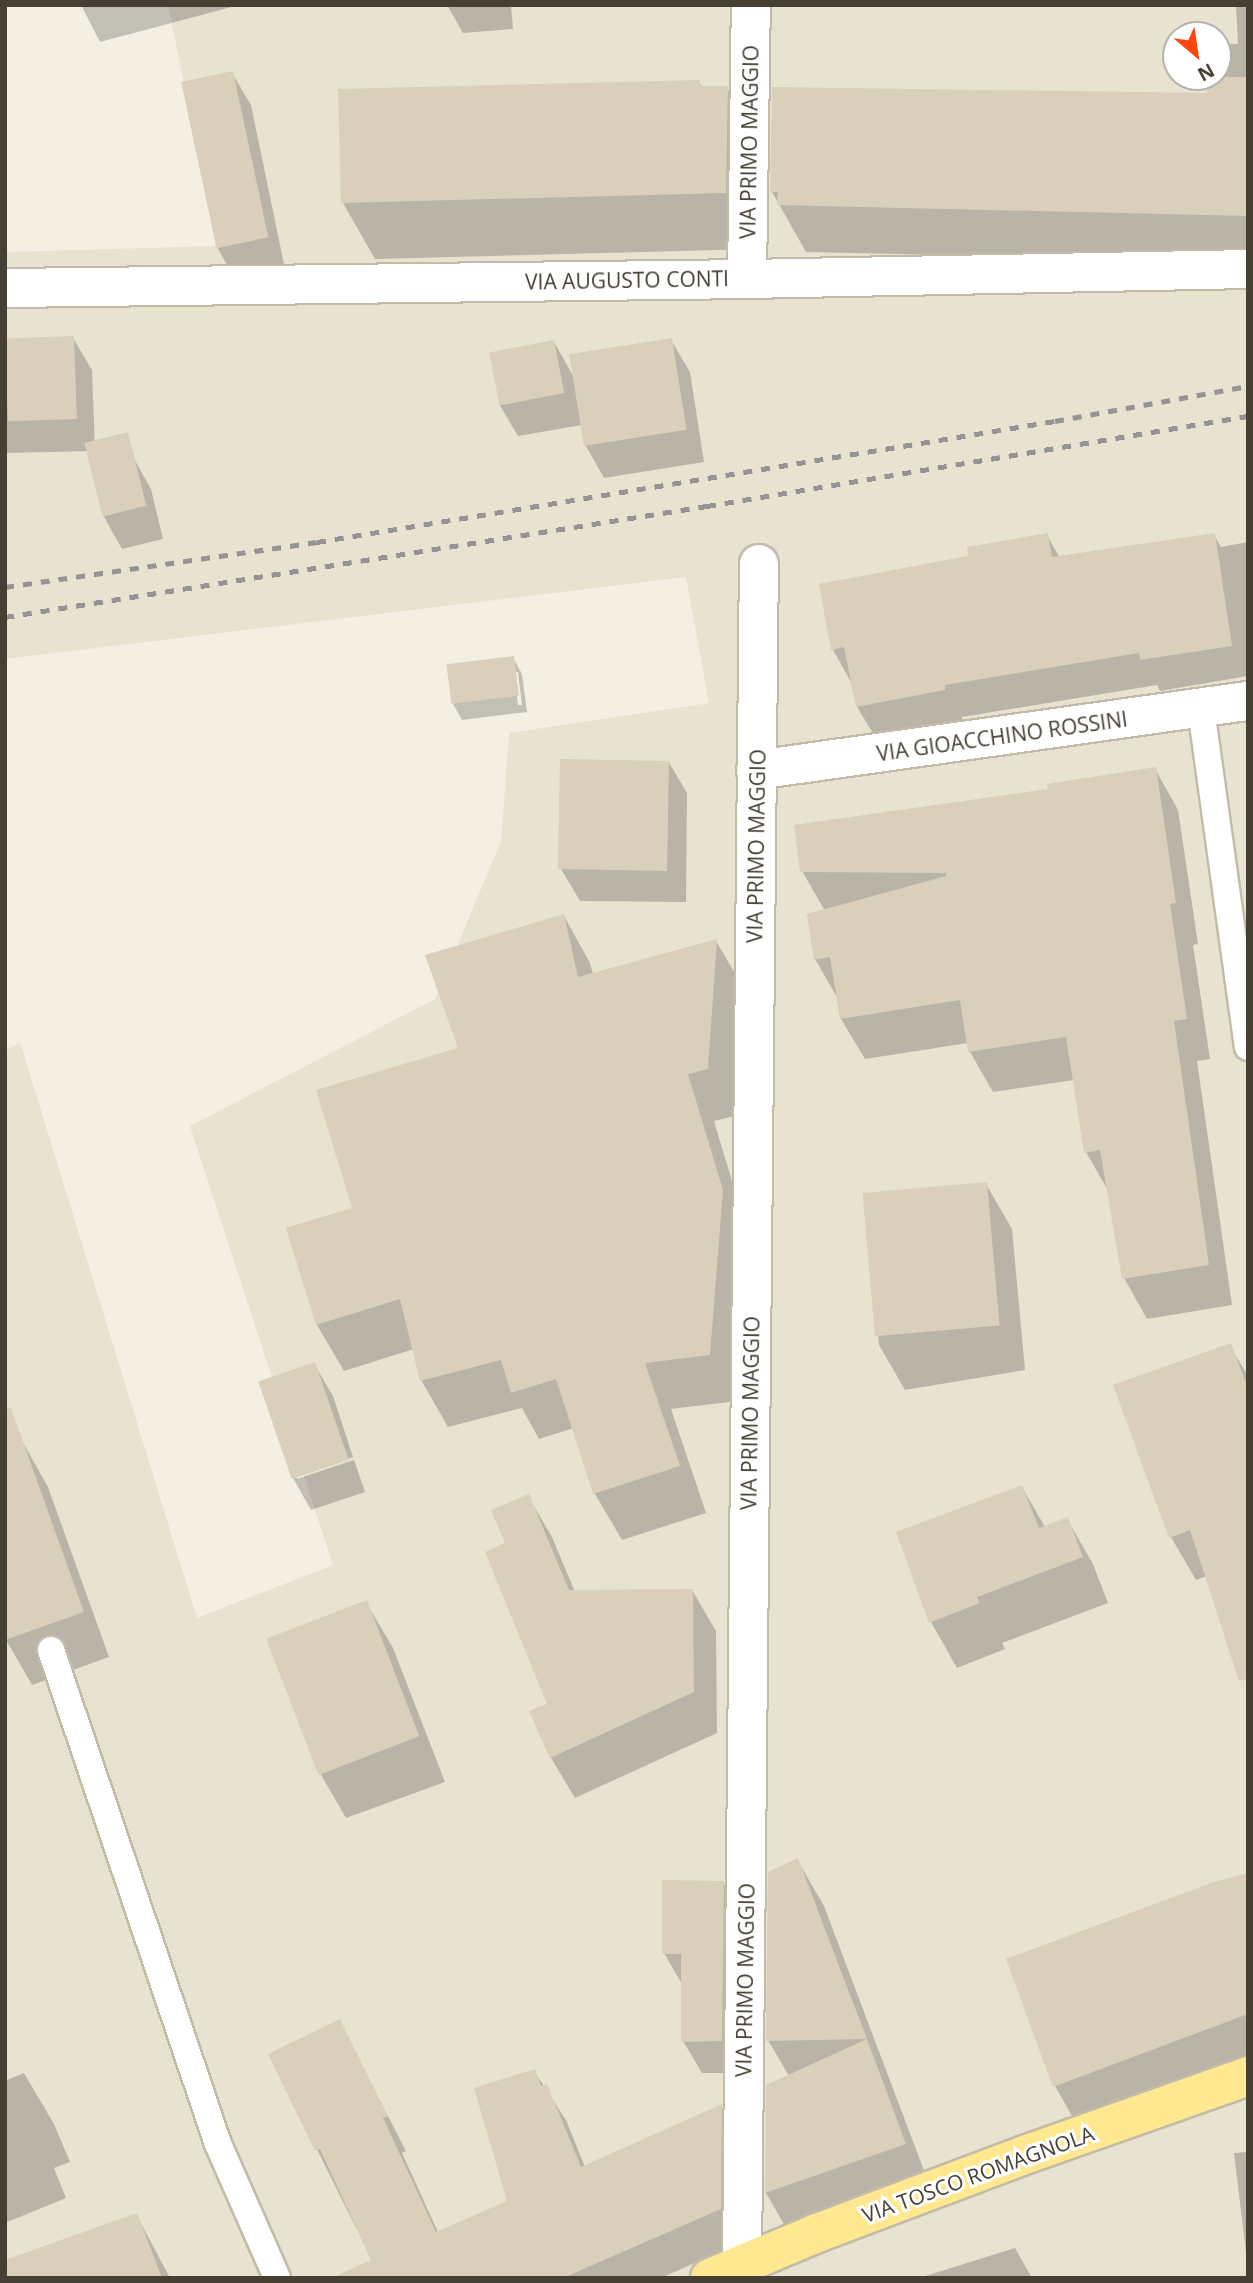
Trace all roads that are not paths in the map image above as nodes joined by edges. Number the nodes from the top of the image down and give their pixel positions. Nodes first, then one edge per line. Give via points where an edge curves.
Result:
1 (751, 5) edge
2 (1248, 269) edge
3 (747, 279) junction
4 (5, 288) edge
5 (759, 564) dead end
6 (1248, 701) edge
7 (1201, 709) junction
8 (756, 770) junction
9 (1248, 1046) edge
10 (51, 1650) dead end
11 (1248, 2076) edge
12 (726, 2271) edge
13 (277, 2278) edge

1 - 3 street, VIA PRIMO MAGGIO
2 - 3 street, VIA AUGUSTO CONTI
3 - 4 street, VIA AUGUSTO CONTI
5 - 8 street, VIA PRIMO MAGGIO
6 - 7 street, VIA GIOACCHINO ROSSINI
7 - 8 street, VIA GIOACCHINO ROSSINI
7 - 9 lane
8 - 12 street, VIA PRIMO MAGGIO
10 - 13 lane via 218,2144
11 - 12 main road, VIA TOSCO ROMAGNOLA via 1027,2154

